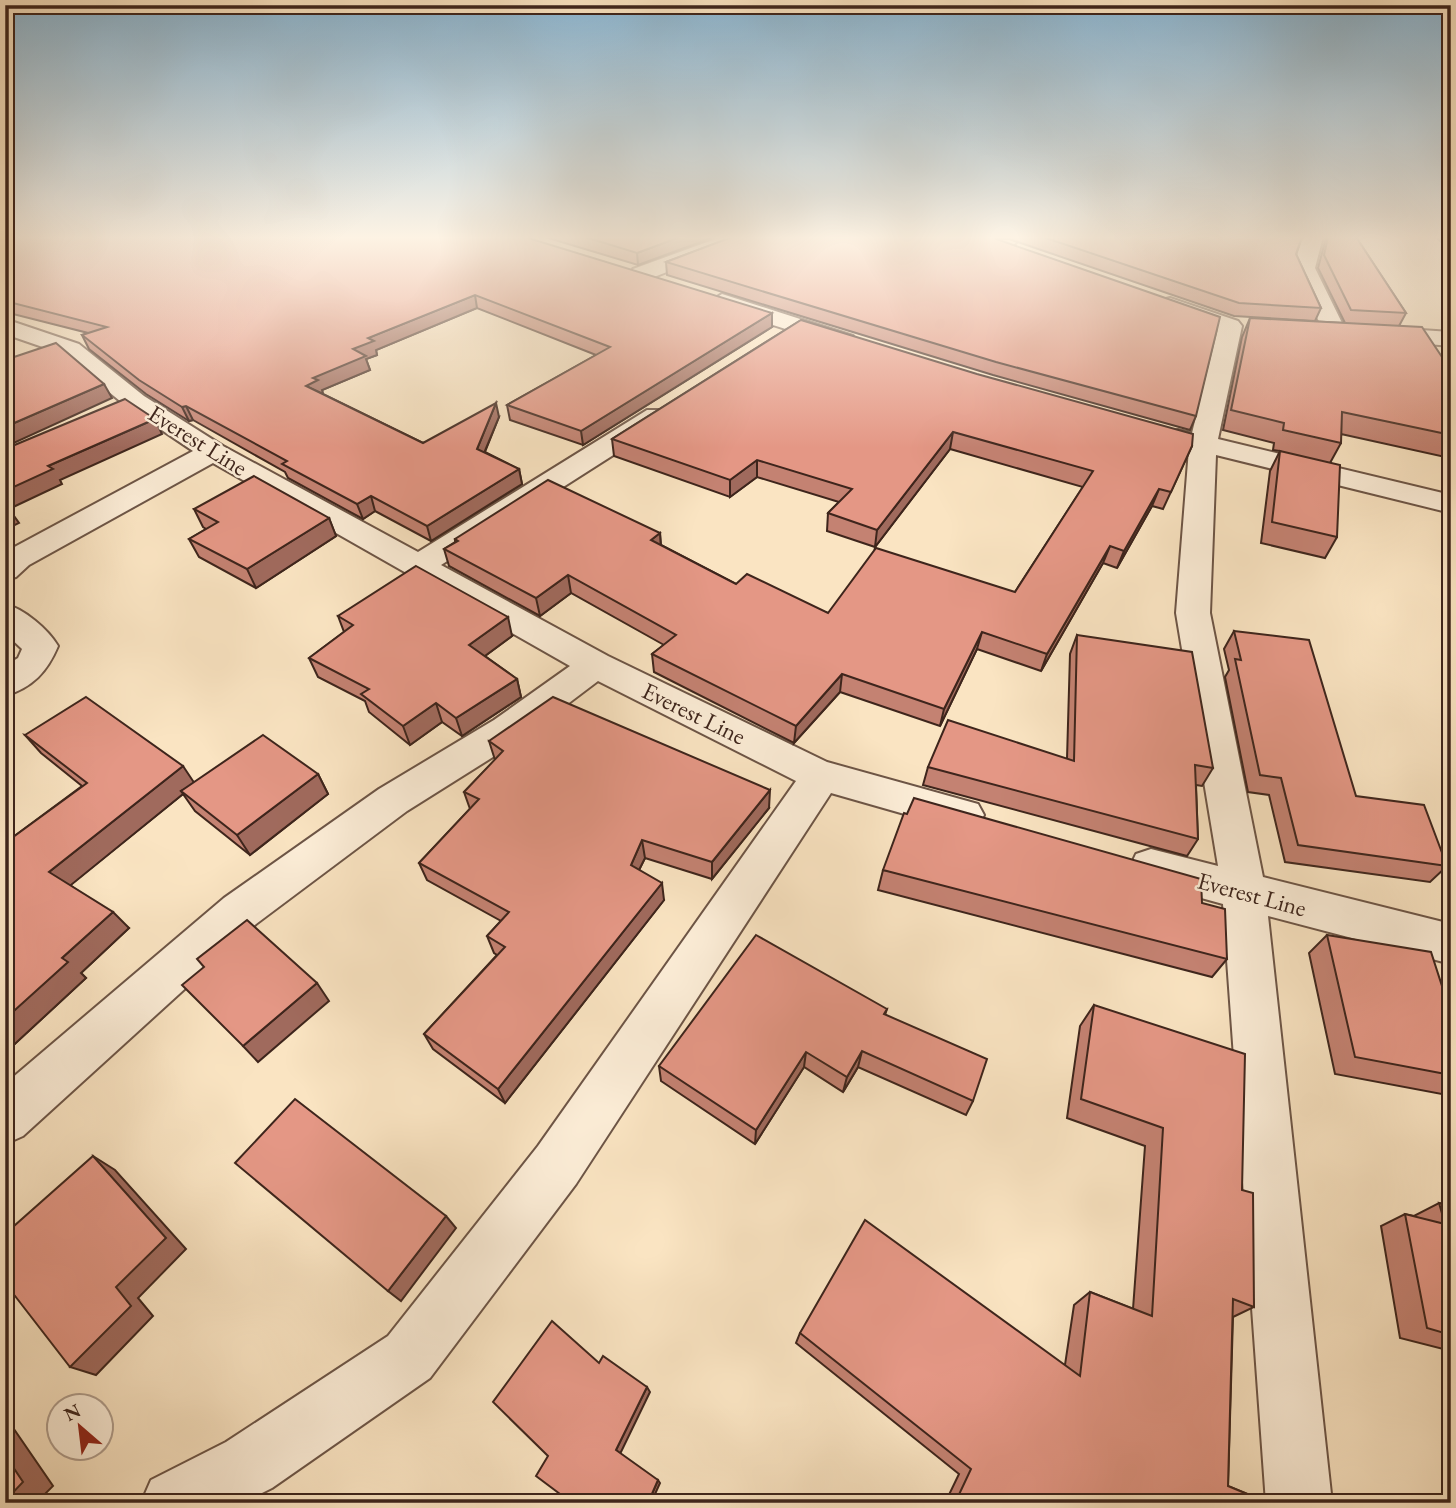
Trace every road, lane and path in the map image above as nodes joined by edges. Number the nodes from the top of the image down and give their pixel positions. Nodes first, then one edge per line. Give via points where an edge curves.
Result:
1 (741, 307) edge
2 (1178, 307) edge
3 (1323, 307) edge
4 (5, 326) edge
5 (795, 326) junction
6 (1230, 326) junction
7 (1256, 328) edge
8 (1308, 330) edge
9 (1334, 331) junction
10 (1451, 339) edge
11 (772, 341) edge
12 (870, 349) edge
13 (681, 401) edge
14 (1151, 430) edge
15 (1203, 444) junction
16 (213, 452) junction
17 (1451, 504) edge
18 (418, 566) junction
19 (5, 570) edge
20 (5, 615) edge
21 (596, 665) junction
22 (5, 683) edge
23 (822, 775) junction
24 (993, 823) edge
25 (1125, 860) edge
26 (1244, 893) junction
27 (1451, 944) edge
28 (5, 1118) edge
29 (174, 1503) edge
30 (1299, 1503) edge

1 - 5 street
2 - 6 street
3 - 9 street
4 - 16 street, Everest Line via 71,349 123,406
5 - 11 street
5 - 12 street
6 - 7 street
6 - 15 street
8 - 9 street
9 - 10 street
13 - 18 street
14 - 15 street
15 - 17 street
15 - 26 street via 1193,613
16 - 18 street, Everest Line
16 - 19 street via 18,558
18 - 21 street, Everest Line
20 - 22 street via 41,646 32,666
21 - 23 street, Everest Line
21 - 28 street via 507,730 393,800 240,911
23 - 24 street, Everest Line
23 - 29 street via 557,1165 410,1357 249,1465
25 - 26 street, Everest Line
26 - 27 street, Everest Line
26 - 30 street

